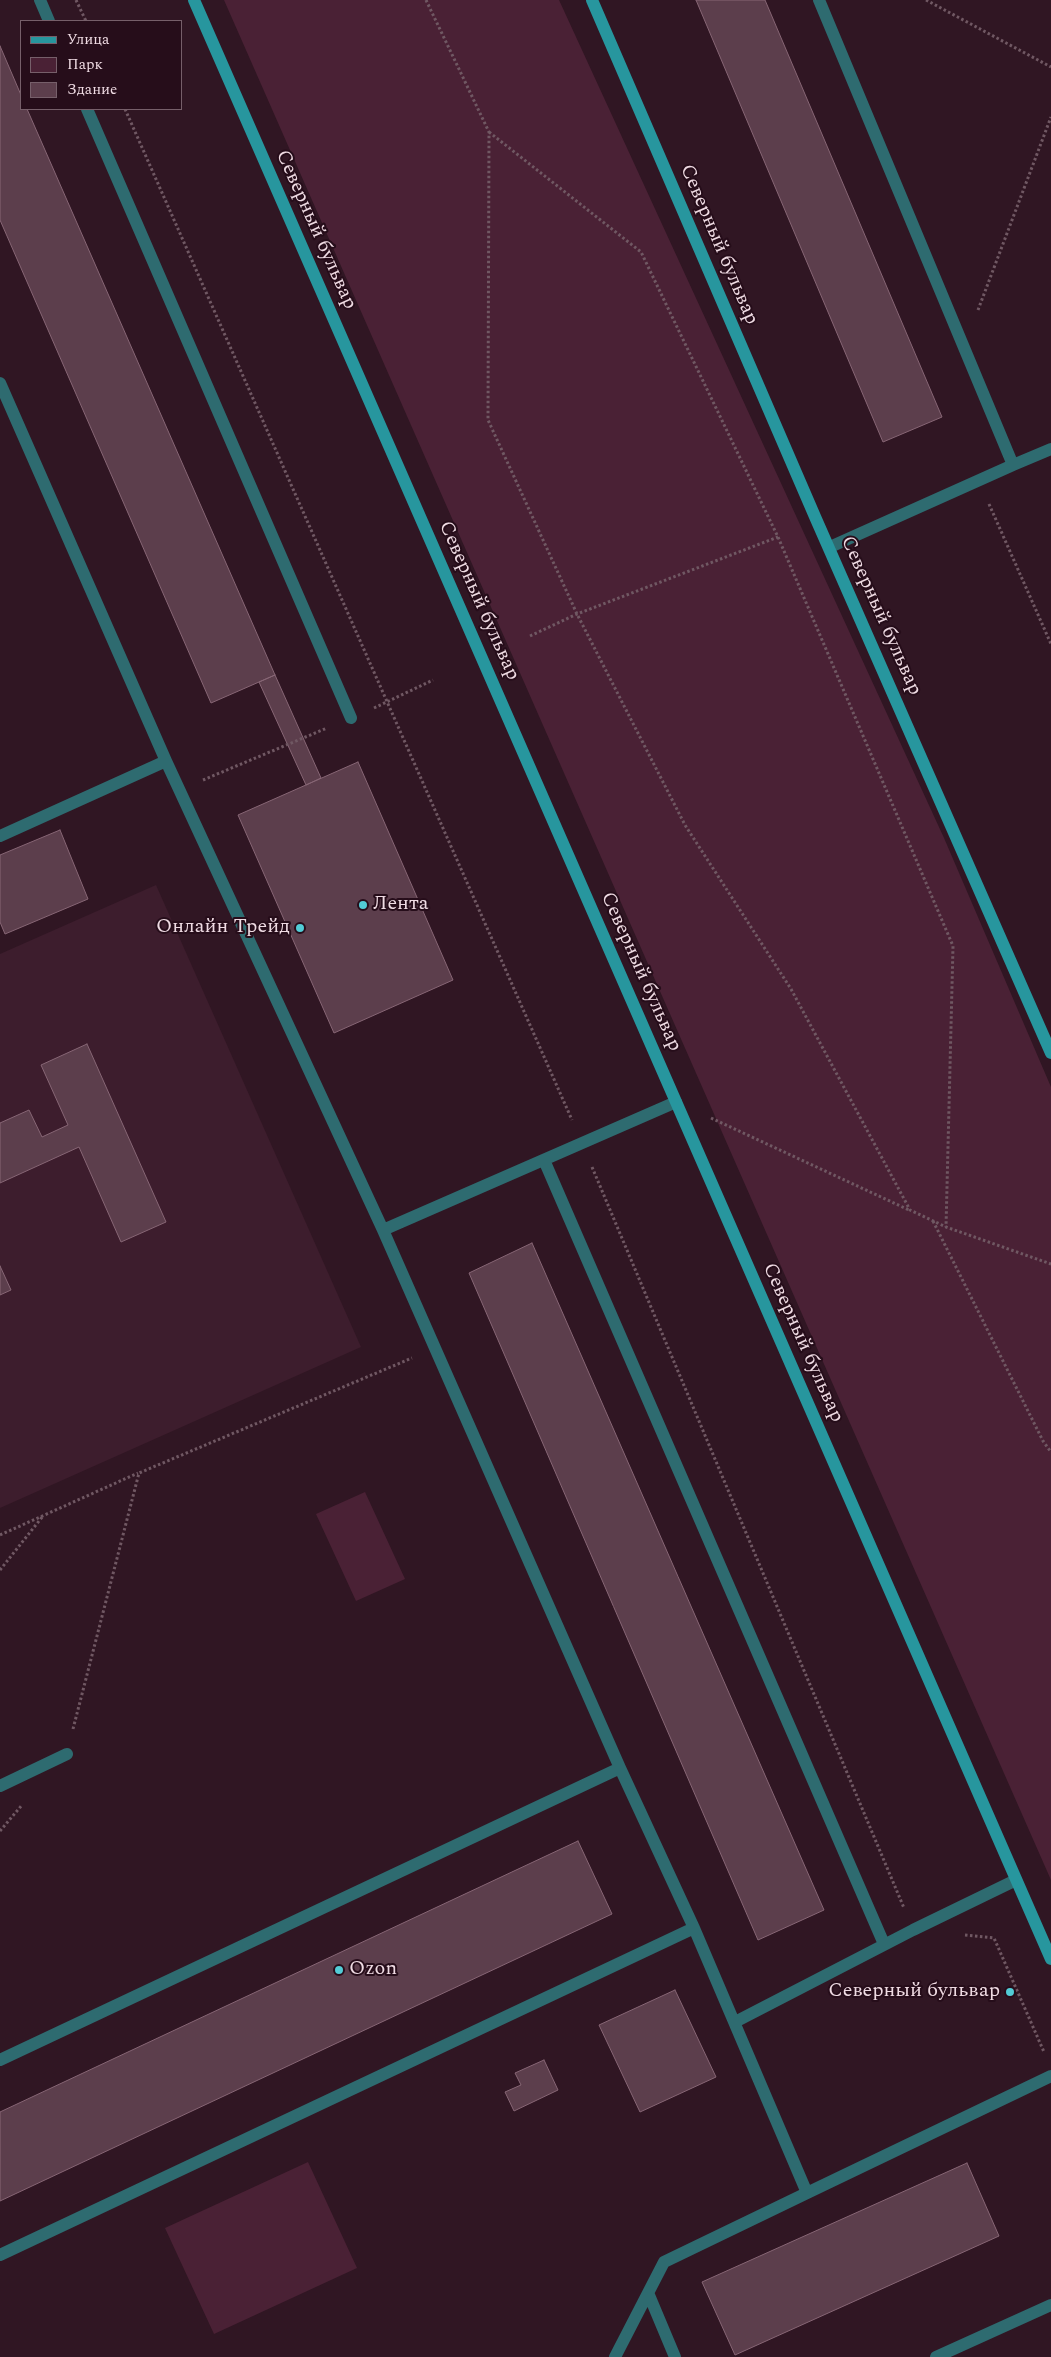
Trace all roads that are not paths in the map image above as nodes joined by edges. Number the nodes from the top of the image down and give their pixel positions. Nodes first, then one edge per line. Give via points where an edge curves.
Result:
1 (40, 0) edge
2 (194, 0) edge
3 (592, 0) edge
4 (819, 0) edge
5 (49, 20) edge
6 (87, 110) edge
7 (0, 383) edge
8 (1051, 449) edge
9 (1013, 465) junction
10 (830, 547) junction
11 (351, 718) road end
12 (166, 762) junction
13 (0, 836) edge
14 (1051, 1053) edge
15 (676, 1102) junction
16 (544, 1160) junction
17 (383, 1230) junction
18 (67, 1754) road end
19 (620, 1768) junction
20 (0, 1786) edge
21 (1016, 1880) junction
22 (694, 1928) junction
23 (884, 1944) junction
24 (1051, 1959) edge
25 (735, 2022) junction
26 (0, 2060) edge
27 (1051, 2076) edge
28 (807, 2193) junction
29 (0, 2255) edge
30 (648, 2295) junction
31 (1051, 2305) edge
32 (615, 2357) edge
33 (675, 2357) edge
34 (936, 2357) edge

1 - 5 lane
2 - 15 main road, Северный бульвар
3 - 10 main road, Северный бульвар
4 - 9 lane
6 - 11 lane
7 - 12 lane
8 - 9 lane
9 - 10 lane
10 - 14 main road, Северный бульвар
12 - 13 lane
12 - 17 lane
15 - 16 lane
15 - 21 main road, Северный бульвар
16 - 17 lane
16 - 23 lane
17 - 19 lane
18 - 20 lane
19 - 22 lane
19 - 26 lane
21 - 23 lane
21 - 24 main road, Северный бульвар
22 - 25 lane
22 - 29 lane
23 - 25 lane
25 - 28 lane
27 - 28 lane
28 - 30 lane via 664,2262
30 - 32 lane
30 - 33 lane
31 - 34 lane

